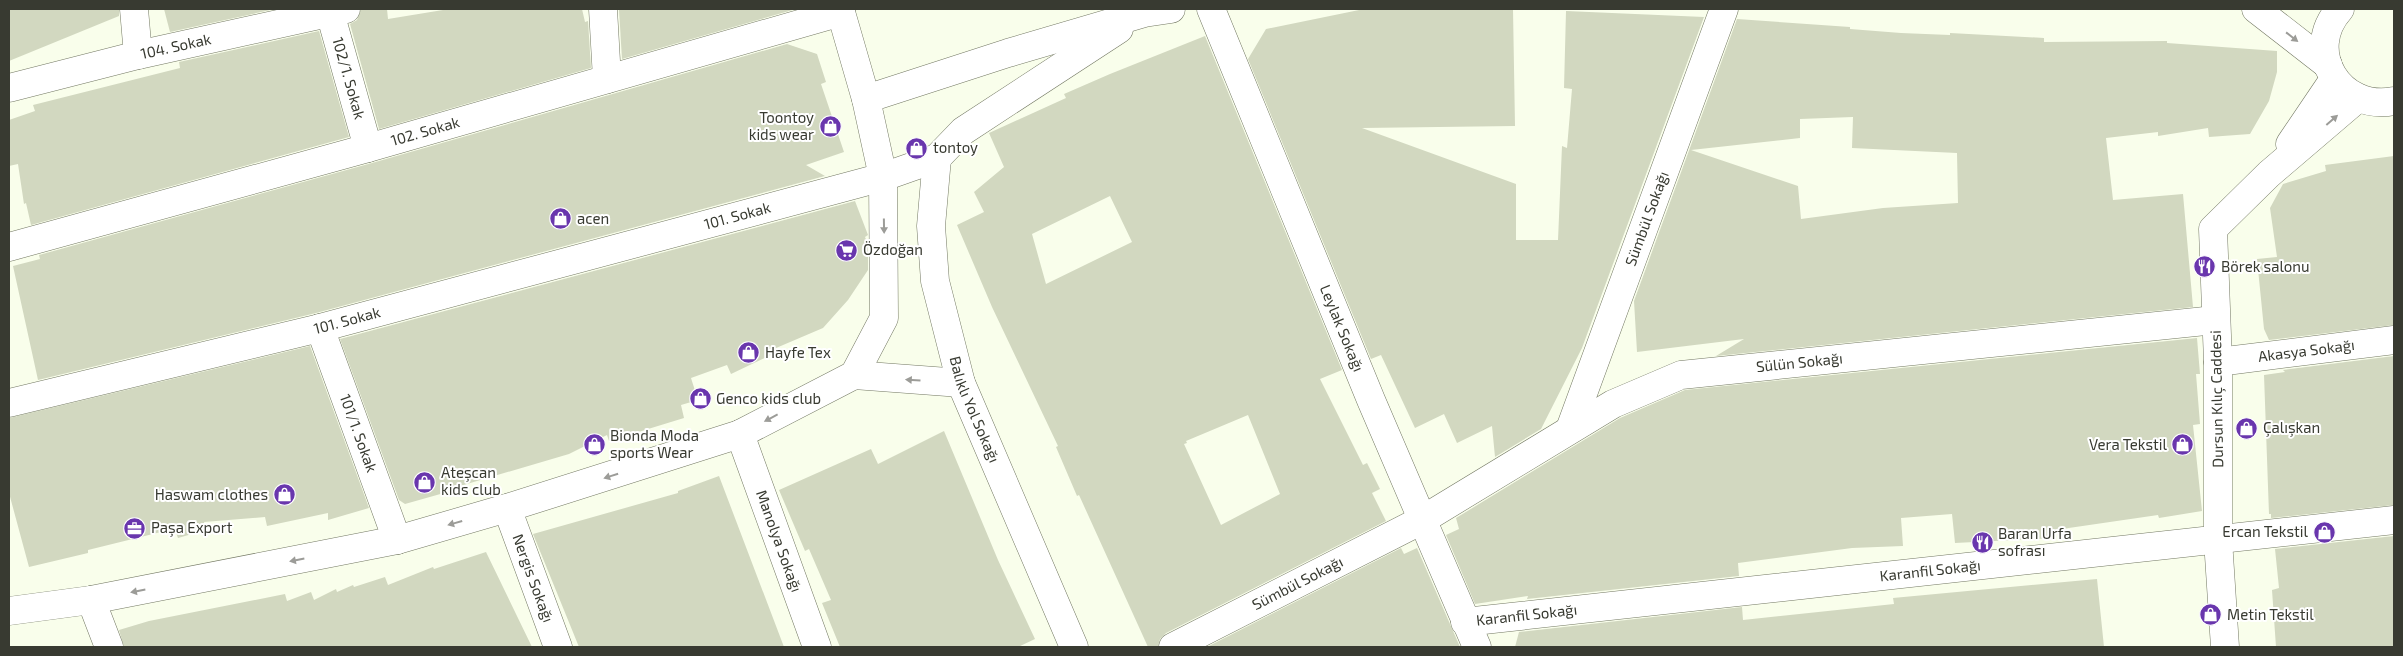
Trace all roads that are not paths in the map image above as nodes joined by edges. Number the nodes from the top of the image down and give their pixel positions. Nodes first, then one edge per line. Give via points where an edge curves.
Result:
1 (134, 9) edge
2 (603, 9) edge
3 (1171, 9) edge
4 (1211, 9) edge
5 (1724, 9) edge
6 (2256, 9) edge
7 (2340, 9) edge
8 (334, 10) edge
9 (840, 10) edge
10 (1144, 13) junction
11 (138, 55) junction
12 (2331, 72) junction
13 (607, 79) junction
14 (9, 88) edge
15 (2358, 98) junction
16 (866, 99) junction
17 (2394, 101) edge
18 (368, 148) junction
19 (937, 158) junction
20 (2269, 174) junction
21 (883, 177) junction
22 (9, 247) edge
23 (2215, 320) junction
24 (320, 328) junction
25 (2394, 340) edge
26 (2218, 362) junction
27 (854, 375) junction
28 (962, 383) junction
29 (9, 403) edge
30 (1570, 429) junction
31 (740, 434) junction
32 (508, 508) junction
33 (1422, 520) junction
34 (2394, 520) edge
35 (397, 540) junction
36 (2218, 540) junction
37 (91, 600) junction
38 (9, 611) edge
39 (1465, 622) junction
40 (109, 647) edge
41 (558, 647) edge
42 (817, 647) edge
43 (1074, 647) edge
44 (1173, 647) edge
45 (1476, 647) edge
46 (2225, 647) edge

1 - 11 street
2 - 13 street
3 - 10 street
4 - 33 street, Leylak Sokağı
5 - 30 street, Sümbül Sokağı
6 -> 12 street
7 - 12 street via 2327,30 2324,48
8 - 11 street, 104. Sokak
8 - 18 street, 102/1. Sokak
9 - 13 street, 102. Sokak
9 - 16 street
10 - 16 street
10 - 19 street, 101. Sokak via 963,131
11 - 14 street, 104. Sokak
12 - 15 street via 2345,90
12 - 20 street, Dursun Kılıç Caddesi
13 - 18 street, 102. Sokak
15 - 17 street via 2371,102
20 -> 15 street, Dursun Kılıç Caddesi
16 - 21 street
18 - 22 street, 102. Sokak
19 - 21 street, 101. Sokak
19 - 28 street, Balıklı Yol Sokağı via 930,226 935,281
20 - 23 street, Dursun Kılıç Caddesi via 2213,229
21 - 24 street, 101. Sokak
21 -> 27 street via 884,318
23 - 26 street, Dursun Kılıç Caddesi
23 - 30 street, Sülün Sokağı via 1681,376 1613,404
24 - 29 street, 101. Sokak
24 - 35 street, 101/1. Sokak
25 - 26 street, Akasya Sokağı
26 - 36 street, Dursun Kılıç Caddesi
28 -> 27 street
27 -> 31 street
28 - 43 street, Balıklı Yol Sokağı
30 - 33 street, Sülün Sokağı
31 -> 32 street
31 - 42 street, Manolya Sokağı
32 -> 35 street
32 - 41 street, Nergis Sokağı
33 - 39 street, Leylak Sokağı
33 - 44 street, Sümbül Sokağı
34 - 36 street, Karanfil Sokağı
35 -> 37 street
36 - 39 street, Karanfil Sokağı
36 - 46 street, Dursun Kılıç Caddesi
37 - 38 street
37 - 40 street
39 - 45 street, Leylak Sokağı

